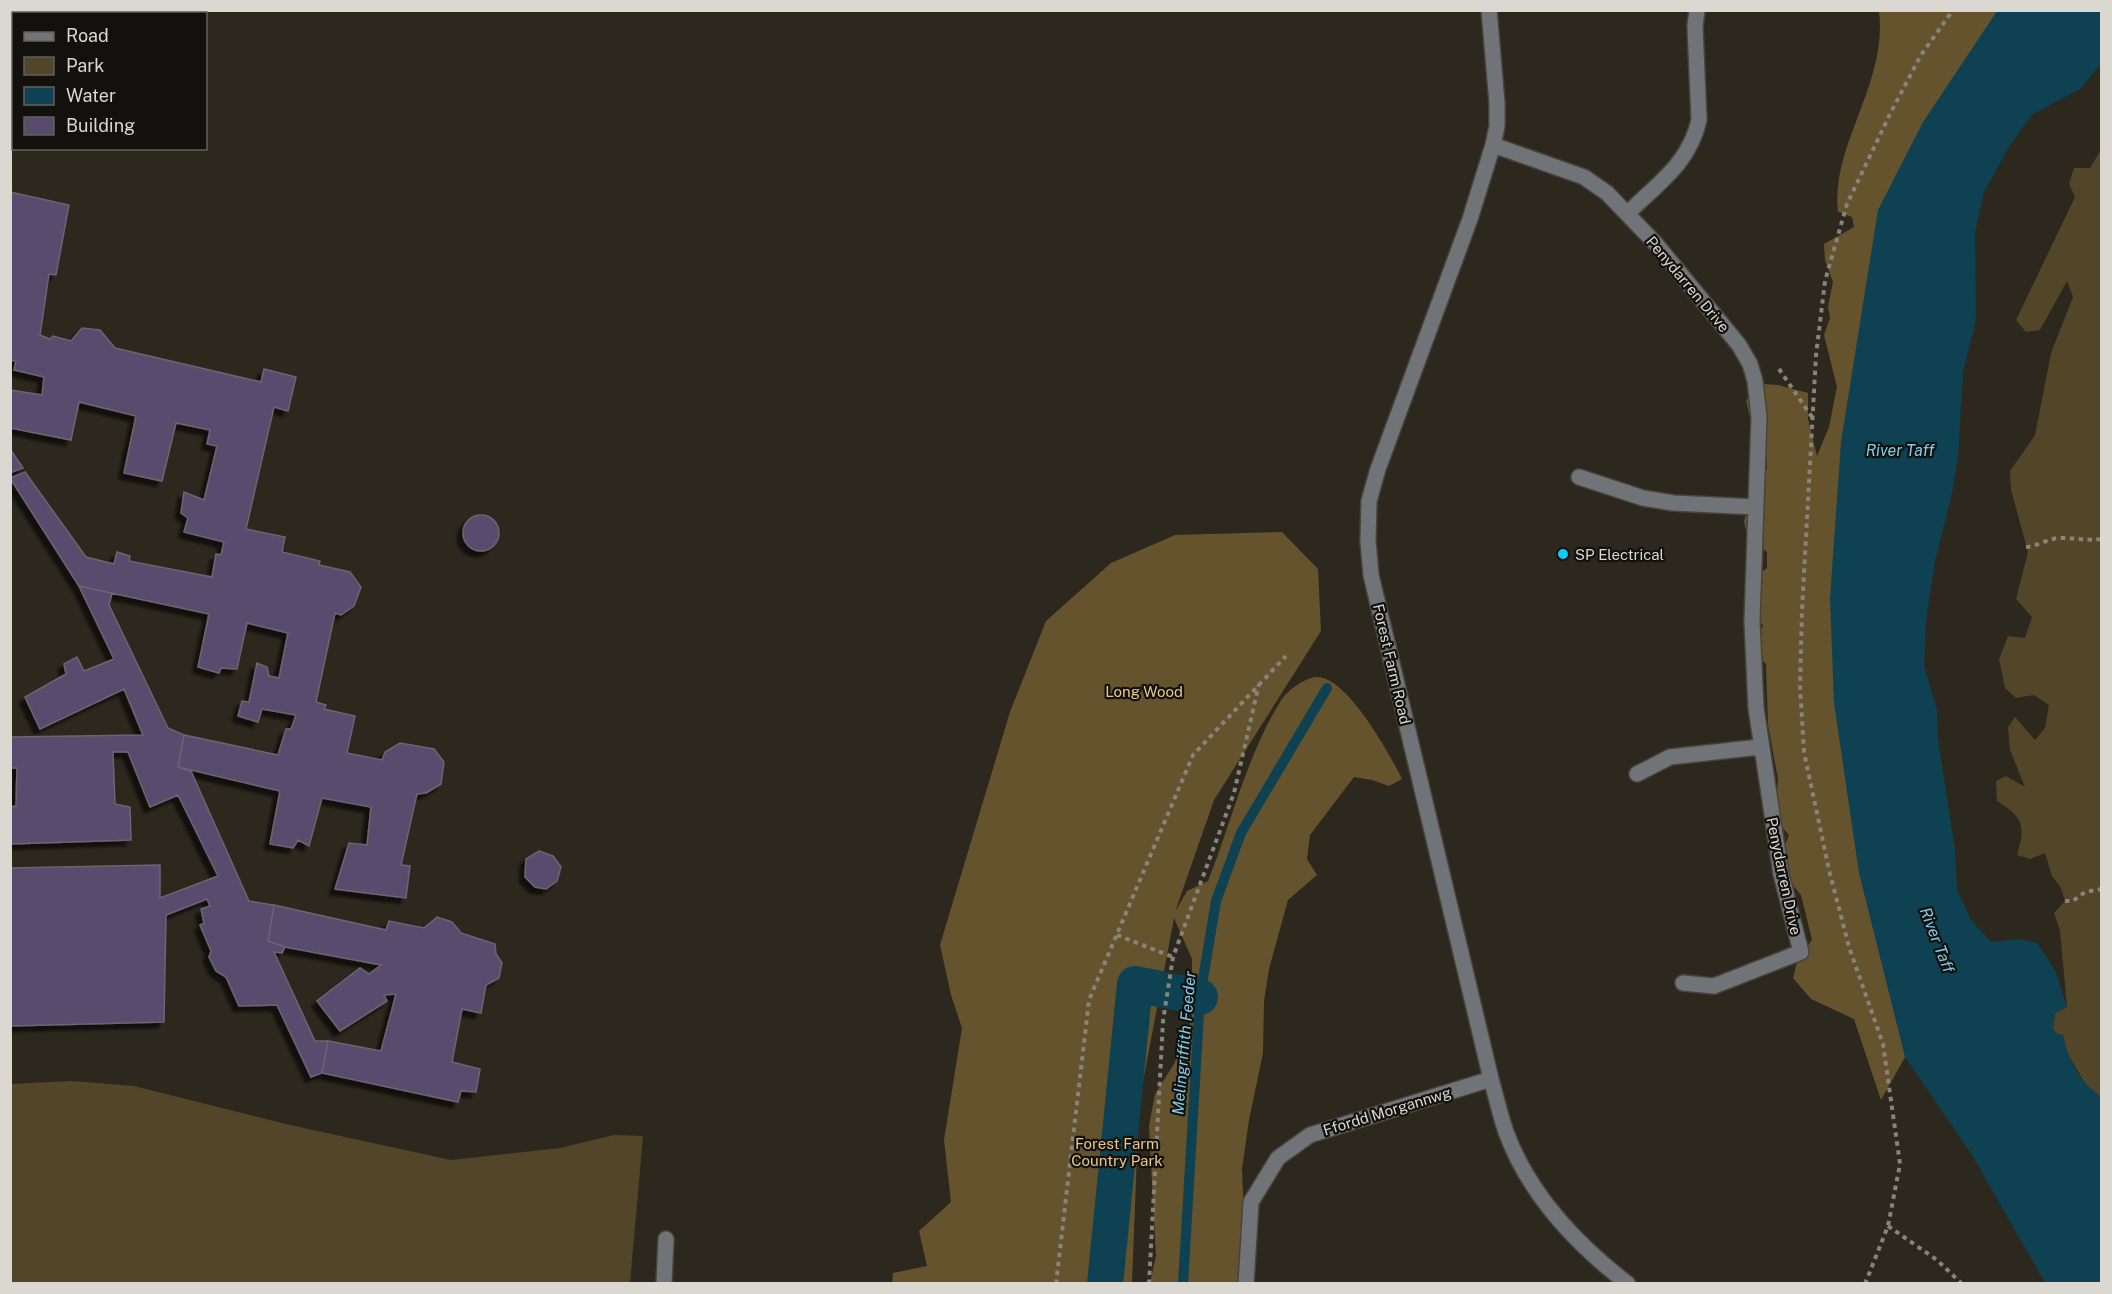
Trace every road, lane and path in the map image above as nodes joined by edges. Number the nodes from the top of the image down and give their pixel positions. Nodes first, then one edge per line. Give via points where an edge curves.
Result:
1 (1489, 10) edge
2 (1697, 10) edge
3 (1953, 10) edge
4 (1493, 145) junction
5 (1628, 213) junction
6 (1579, 477) dead end
7 (1756, 507) junction
8 (2102, 539) edge
9 (2026, 547) dead end
10 (1286, 656) dead end
11 (1259, 684) junction
12 (1760, 747) junction
13 (1637, 774) dead end
14 (2102, 889) edge
15 (2065, 901) dead end
16 (1117, 935) junction
17 (1173, 957) junction
18 (1683, 983) dead end
19 (1491, 1079) junction
20 (1888, 1226) junction
21 (666, 1239) dead end
22 (664, 1284) edge
23 (1056, 1284) edge
24 (1149, 1284) edge
25 (1246, 1284) edge
26 (1628, 1284) edge
27 (1865, 1284) edge
28 (1962, 1284) edge

1 - 4 street, Forest Farm Road via 1497,103
2 - 5 street via 1699,120 1695,134 1681,161
3 - 20 path via 1921,55 1847,204 1825,281 1815,366 1802,599 1800,686 1804,752 1849,947 1883,1044 1900,1164
4 - 5 street, Penydarren Drive via 1584,177
4 - 19 street, Forest Farm Road via 1470,219 1378,469 1369,501 1368,541 1371,575
5 - 7 street, Penydarren Drive via 1750,364 1759,417
6 - 7 street via 1644,498
7 - 12 street, Penydarren Drive via 1752,632
8 - 9 path via 2050,539 2039,546
10 - 11 path
11 - 16 path via 1193,755
11 - 17 path via 1234,793
12 - 13 street via 1670,757
12 - 18 street, Penydarren Drive via 1781,874 1801,952 1714,986
14 - 15 path
16 - 17 path
16 - 23 path via 1089,1000
17 - 24 path via 1163,1021
19 - 25 street, Ffordd Morgannwg via 1310,1135 1278,1158 1251,1202
19 - 26 street, Forest Farm Road via 1506,1132 1543,1201 1595,1259
20 - 27 path
20 - 28 path via 1937,1260
21 - 22 street

